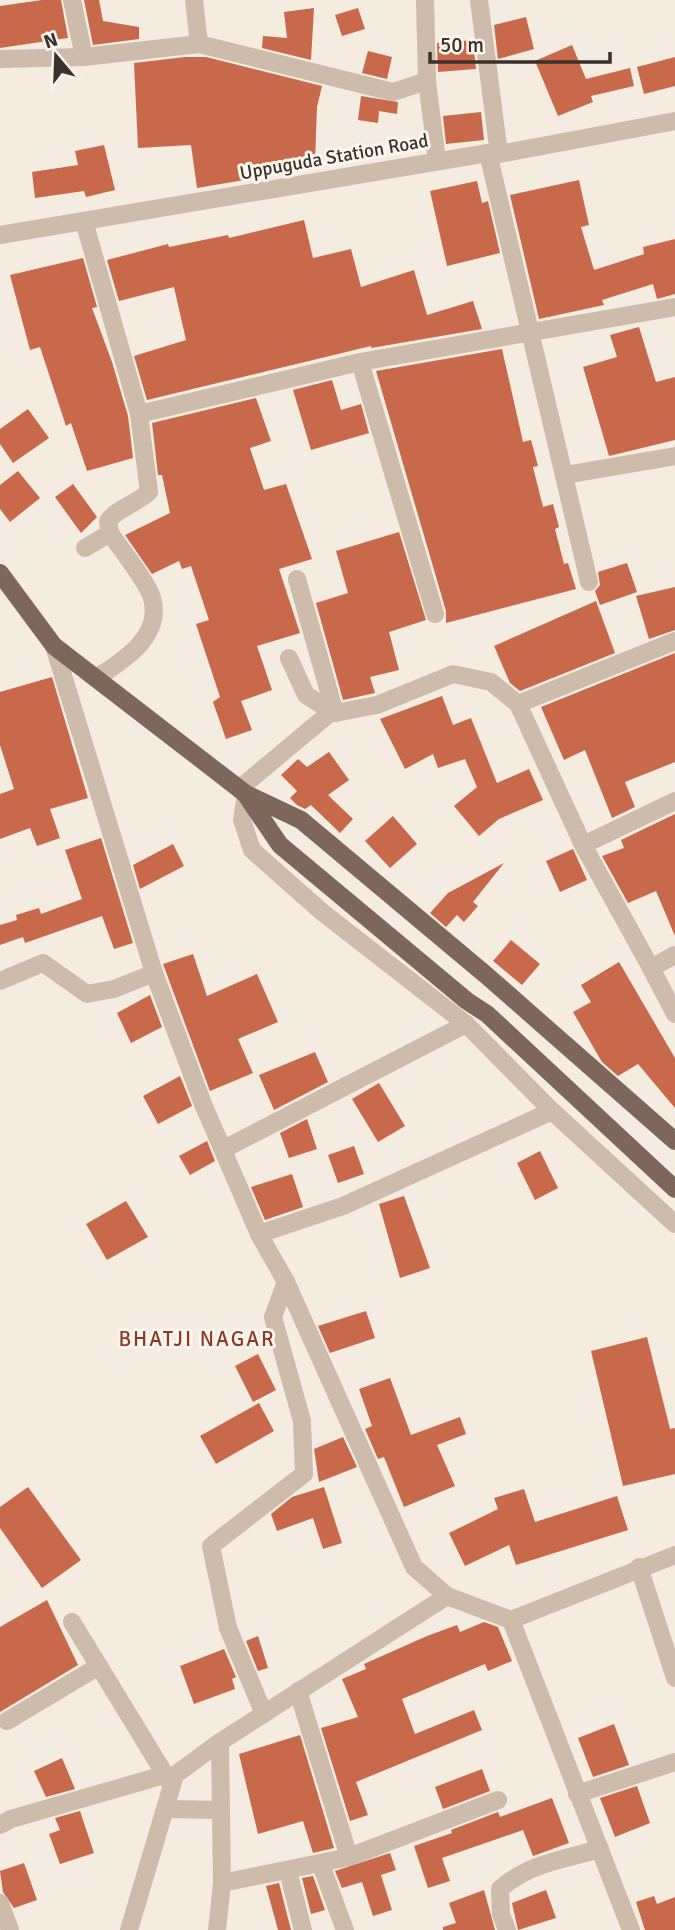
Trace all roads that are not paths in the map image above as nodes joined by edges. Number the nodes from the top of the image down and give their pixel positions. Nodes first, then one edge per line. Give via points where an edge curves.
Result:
1 (72, 0) edge
2 (194, 0) edge
3 (425, 0) edge
4 (479, 0) edge
5 (199, 44) junction
6 (84, 57) junction
7 (0, 59) edge
8 (427, 81) junction
9 (675, 121) edge
10 (494, 153) junction
11 (438, 161) junction
12 (84, 221) junction
13 (0, 235) edge
14 (675, 307) edge
15 (529, 331) junction
16 (360, 362) junction
17 (139, 414) junction
18 (675, 456) edge
19 (565, 475) junction
20 (110, 533) junction
21 (85, 548) dead end
22 (0, 573) edge
23 (297, 579) dead end
24 (589, 582) dead end
25 (435, 614) dead end
26 (675, 640) edge
27 (54, 646) junction
28 (289, 658) dead end
29 (96, 678) junction
30 (518, 704) junction
31 (333, 713) junction
32 (243, 792) junction
33 (675, 801) edge
34 (583, 845) junction
35 (675, 955) edge
36 (651, 968) junction
37 (154, 973) junction
38 (0, 981) edge
39 (675, 1014) edge
40 (466, 1024) junction
41 (552, 1111) junction
42 (675, 1141) edge
43 (224, 1149) junction
44 (675, 1189) edge
45 (675, 1224) edge
46 (259, 1234) junction
47 (286, 1282) junction
48 (675, 1555) edge
49 (639, 1567) junction
50 (447, 1596) junction
51 (511, 1620) junction
52 (72, 1622) dead end
53 (99, 1666) junction
54 (675, 1678) edge
55 (298, 1691) junction
56 (264, 1714) junction
57 (7, 1721) dead end
58 (220, 1742) junction
59 (675, 1762) edge
60 (168, 1781) junction
61 (577, 1794) junction
62 (498, 1800) dead end
63 (166, 1809) junction
64 (221, 1810) junction
65 (0, 1825) edge
66 (600, 1849) junction
67 (349, 1857) junction
68 (321, 1865) junction
69 (288, 1871) junction
70 (222, 1883) junction
71 (0, 1903) edge
72 (10, 1930) edge
73 (129, 1930) edge
74 (217, 1930) edge
75 (303, 1930) edge
76 (345, 1930) edge
77 (507, 1930) edge
78 (631, 1930) edge

1 - 6 street
2 - 5 street
3 - 8 street
4 - 10 street
5 - 6 street
5 - 8 street via 393,92
6 - 7 street
8 - 11 street
9 - 10 street, Uppuguda Station Road
10 - 11 street, Uppuguda Station Road
10 - 15 street
11 - 12 street, Uppuguda Station Road
12 - 13 street, Uppuguda Station Road
12 - 17 street
14 - 15 street
15 - 16 street
15 - 19 street
16 - 17 street
16 - 25 street
17 - 20 street via 149,492 114,513 108,521
18 - 19 street
19 - 24 street
20 - 21 street
20 - 29 street via 152,598 151,627 132,655
22 - 27 main road
23 - 31 street
26 - 30 street
27 - 29 main road
27 - 37 street
28 - 31 street via 306,695
29 - 32 main road
30 - 31 street via 491,682 453,674 377,705
30 - 34 street
31 - 32 street
32 - 40 street via 242,820 252,850 322,912
32 - 42 main road via 301,820
32 - 44 main road via 280,845 487,1014
33 - 34 street
34 - 36 street
35 - 36 street
36 - 39 street
37 - 38 street via 87,994 43,963
37 - 43 street
40 - 41 street
40 - 43 street
41 - 45 street
41 - 46 street via 343,1206
43 - 46 street
46 - 47 street
47 - 50 street via 414,1567
47 - 56 street via 273,1317 302,1421 304,1474 211,1546 228,1628
48 - 49 street
49 - 51 street
49 - 54 street
50 - 51 street
50 - 55 street
51 - 61 street
52 - 53 street
53 - 57 street
53 - 60 street
55 - 56 street
55 - 67 street
56 - 58 street
58 - 60 street
58 - 64 street
59 - 61 street
60 - 63 street
60 - 65 street
61 - 66 street
62 - 67 street
63 - 64 street
63 - 73 street
64 - 70 street
66 - 77 street via 517,1874 500,1889
66 - 78 street
67 - 68 street
68 - 69 street
68 - 76 street
69 - 70 street
69 - 75 street
70 - 74 street
71 - 72 street

